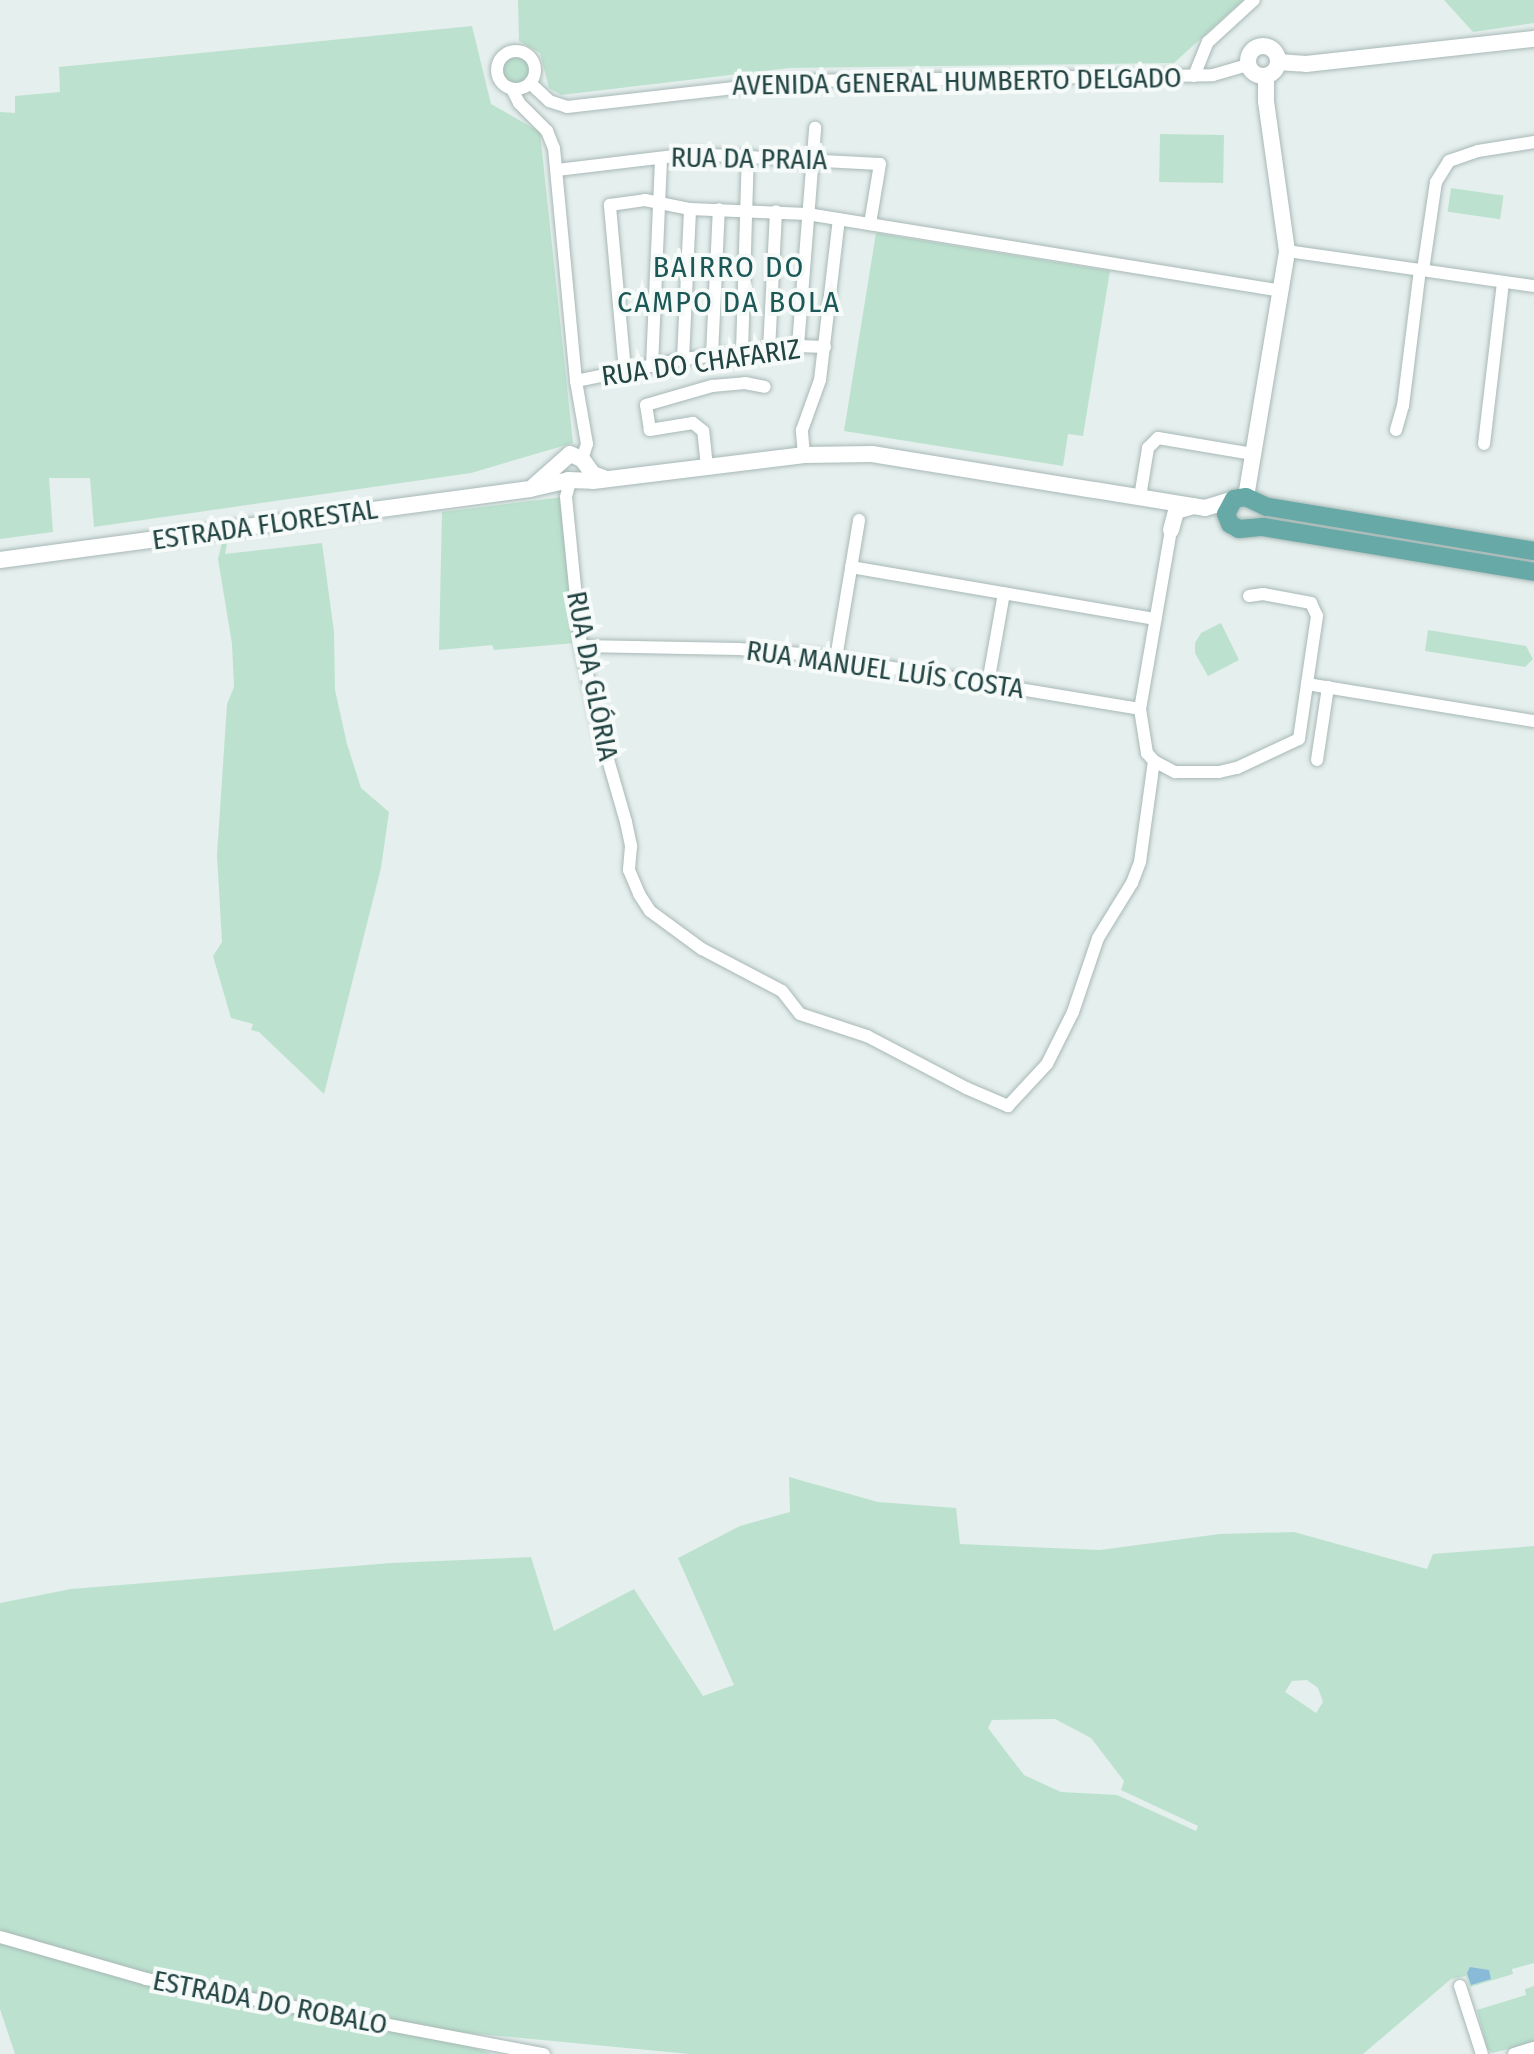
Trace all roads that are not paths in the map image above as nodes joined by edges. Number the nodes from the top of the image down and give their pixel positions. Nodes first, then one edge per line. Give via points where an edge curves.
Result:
1 (1254, 0) edge
2 (1534, 39) edge
3 (1279, 62) junction
4 (1248, 65) junction
5 (1194, 76) junction
6 (1266, 76) junction
7 (530, 83) junction
8 (512, 89) junction
9 (815, 128) dead end
10 (1534, 142) edge
11 (748, 155) junction
12 (661, 158) junction
13 (813, 158) junction
14 (557, 170) junction
15 (658, 203) junction
16 (690, 209) junction
17 (719, 209) junction
18 (744, 209) junction
19 (776, 211) junction
20 (807, 214) junction
21 (839, 219) junction
22 (870, 224) junction
23 (1287, 251) junction
24 (1421, 269) junction
25 (1503, 282) junction
26 (1534, 286) edge
27 (1281, 291) junction
28 (798, 346) junction
29 (825, 347) junction
30 (769, 350) junction
31 (742, 352) junction
32 (712, 355) junction
33 (683, 359) junction
34 (652, 366) junction
35 (625, 371) junction
36 (576, 381) junction
37 (765, 387) dead end
38 (1396, 430) dead end
39 (1484, 444) dead end
40 (1253, 454) junction
41 (804, 455) junction
42 (573, 460) junction
43 (707, 467) junction
44 (606, 479) junction
45 (570, 480) junction
46 (530, 489) junction
47 (1145, 498) junction
48 (1245, 499) junction
49 (1176, 511) junction
50 (1194, 511) junction
51 (859, 520) dead end
52 (1243, 527) junction
53 (1171, 530) junction
54 (1534, 551) edge
55 (0, 560) edge
56 (851, 567) junction
57 (1534, 572) edge
58 (1004, 593) junction
59 (1249, 596) dead end
60 (1156, 619) junction
61 (581, 646) junction
62 (836, 658) junction
63 (988, 683) junction
64 (1307, 684) junction
65 (1328, 687) junction
66 (1140, 709) junction
67 (1534, 721) edge
68 (1317, 760) dead end
69 (1154, 761) junction
70 (0, 1937) edge
71 (1460, 1986) dead end
72 (1534, 2048) edge
73 (544, 2054) edge
74 (1482, 2054) edge
75 (1514, 2054) edge

1 - 5 street via 1208,42
2 - 3 main road via 1314,64
3 - 4 main road via 1274,49 1261,45 1250,52
3 - 6 main road
4 - 5 street, AVENIDA GENERAL HUMBERTO DELGADO
4 - 6 main road
5 - 7 street, AVENIDA GENERAL HUMBERTO DELGADO via 1085,83 760,83 567,107 549,101
6 - 23 main road
7 - 8 street
7 - 8 street via 533,61 514,51 500,61 497,72
8 - 14 street via 553,141
9 - 13 street
10 - 24 street via 1449,161 1436,182
11 - 12 street, RUA DA PRAIA
11 - 13 street, RUA DA PRAIA
11 - 18 street
12 - 14 street, RUA DA PRAIA
12 - 15 street
13 - 20 street
13 - 22 street, RUA DA PRAIA via 880,164
14 - 36 street
15 - 16 street
15 - 34 street
15 - 35 street via 610,205
16 - 17 street
16 - 33 street
17 - 18 street
17 - 32 street
18 - 19 street
18 - 31 street
19 - 20 street
19 - 30 street
20 - 21 street
20 - 28 street
21 - 22 street
21 - 29 street
22 - 27 street
23 - 24 street
23 - 27 main road
24 - 25 street
24 - 38 street
25 - 26 street
25 - 39 street
27 - 40 main road
28 - 29 street, RUA DO CHAFARIZ
28 - 30 street, RUA DO CHAFARIZ
29 - 41 street via 802,430
30 - 31 street, RUA DO CHAFARIZ
31 - 32 street, RUA DO CHAFARIZ
32 - 33 street, RUA DO CHAFARIZ
33 - 34 street, RUA DO CHAFARIZ
34 - 35 street, RUA DO CHAFARIZ
35 - 36 street, RUA DO CHAFARIZ
36 - 42 street via 587,444
37 - 43 street via 712,386 646,405 650,430 693,423 703,431
40 - 47 street via 1158,438 1148,448
40 - 48 main road
41 - 43 main road, ESTRADA FLORESTAL
41 - 47 main road, ESTRADA FLORESTAL via 872,454
42 - 44 main road
42 - 45 main road via 559,471
42 - 45 main road via 584,472
42 - 46 main road
43 - 44 main road, ESTRADA FLORESTAL
44 - 45 main road, ESTRADA FLORESTAL
45 - 46 main road, ESTRADA FLORESTAL
45 - 61 street, RUA DA GLÓRIA via 566,497
46 - 55 main road, ESTRADA FLORESTAL
47 - 49 main road
47 - 50 main road
48 - 50 main road
48 - 52 main road via 1259,513
48 - 52 main road via 1226,514
48 - 54 main road
49 - 50 main road
49 - 53 main road
50 - 52 main road
50 - 53 main road
51 - 56 street
52 - 57 main road
53 - 60 street
56 - 58 street
56 - 62 street
58 - 60 street
58 - 63 street
59 - 64 street via 1311,603 1317,616
60 - 66 street
61 - 62 street, RUA MANUEL LUÍS COSTA via 739,649
61 - 69 street, RUA DA GLÓRIA via 626,822 629,870 650,911 702,949 782,991 800,1014 867,1036 1008,1106 1047,1064 1073,1012 1098,938 1132,883 1140,862
62 - 63 street, RUA MANUEL LUÍS COSTA
63 - 66 street, RUA MANUEL LUÍS COSTA
64 - 65 street
64 - 69 street via 1299,739 1219,772 1175,772
65 - 67 street
65 - 68 street
66 - 69 street via 1147,753
70 - 73 street, ESTRADA DO ROBALO via 146,1979
71 - 74 street
72 - 75 street

